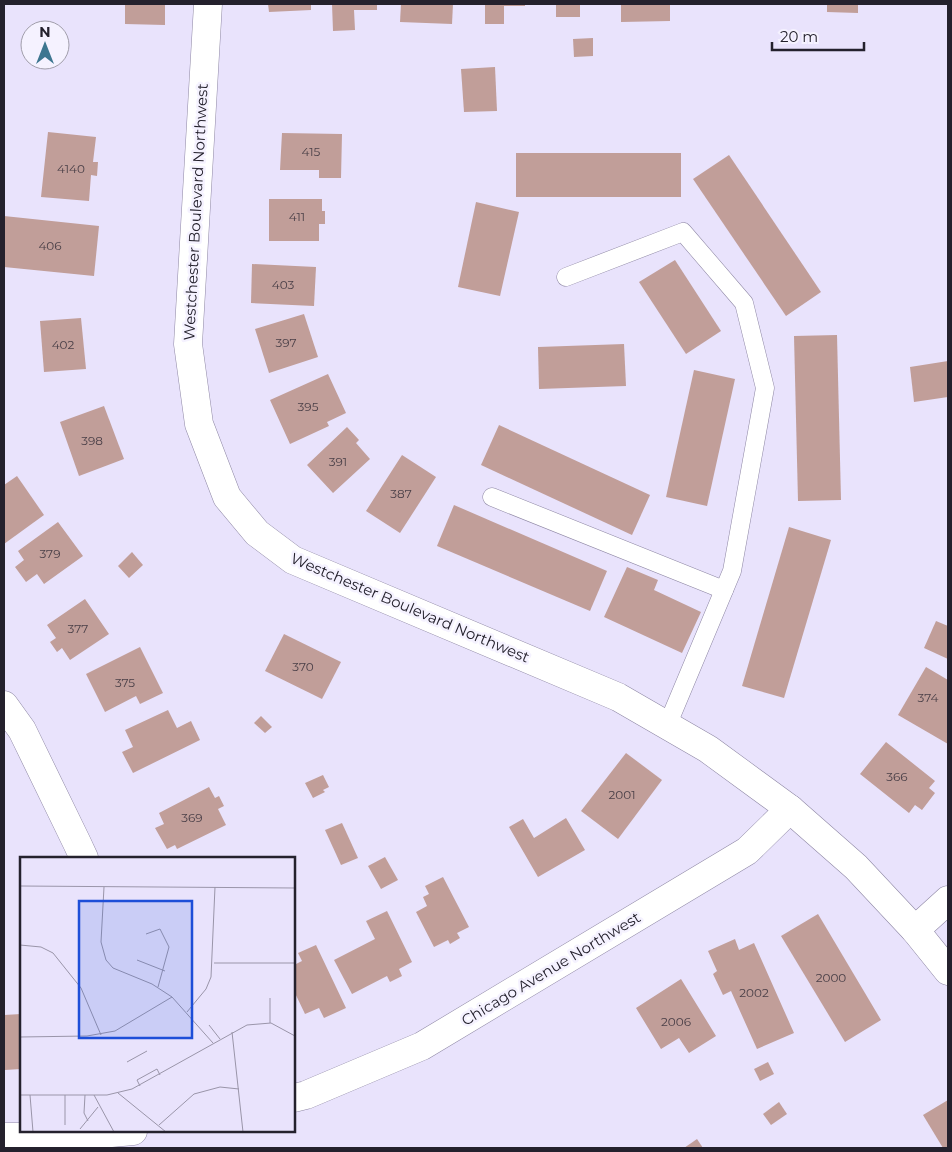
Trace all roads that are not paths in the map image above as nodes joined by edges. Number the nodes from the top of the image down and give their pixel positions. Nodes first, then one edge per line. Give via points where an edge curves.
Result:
1 (208, 4) edge
2 (566, 277) dead end
3 (492, 497) dead end
4 (724, 590) junction
5 (4, 705) edge
6 (667, 726) junction
7 (790, 809) junction
8 (84, 857) edge
9 (948, 900) edge
10 (915, 930) junction
11 (948, 971) edge
12 (295, 1098) edge
13 (122, 1132) edge
14 (4, 1137) edge

1 - 6 street, Westchester Boulevard Northwest via 188,344 199,424 227,497 257,533 293,560 618,697
2 - 4 lane via 682,232 744,303 765,388 732,571
3 - 4 lane
4 - 6 lane
5 - 8 street via 22,730
6 - 7 street, Westchester Boulevard Northwest via 708,749
7 - 10 street, Westchester Boulevard Northwest via 856,867
7 - 12 street, Chicago Avenue Northwest via 748,851 422,1046
9 - 10 street
10 - 11 street, Westchester Boulevard Northwest
13 - 14 street via 67,1137

